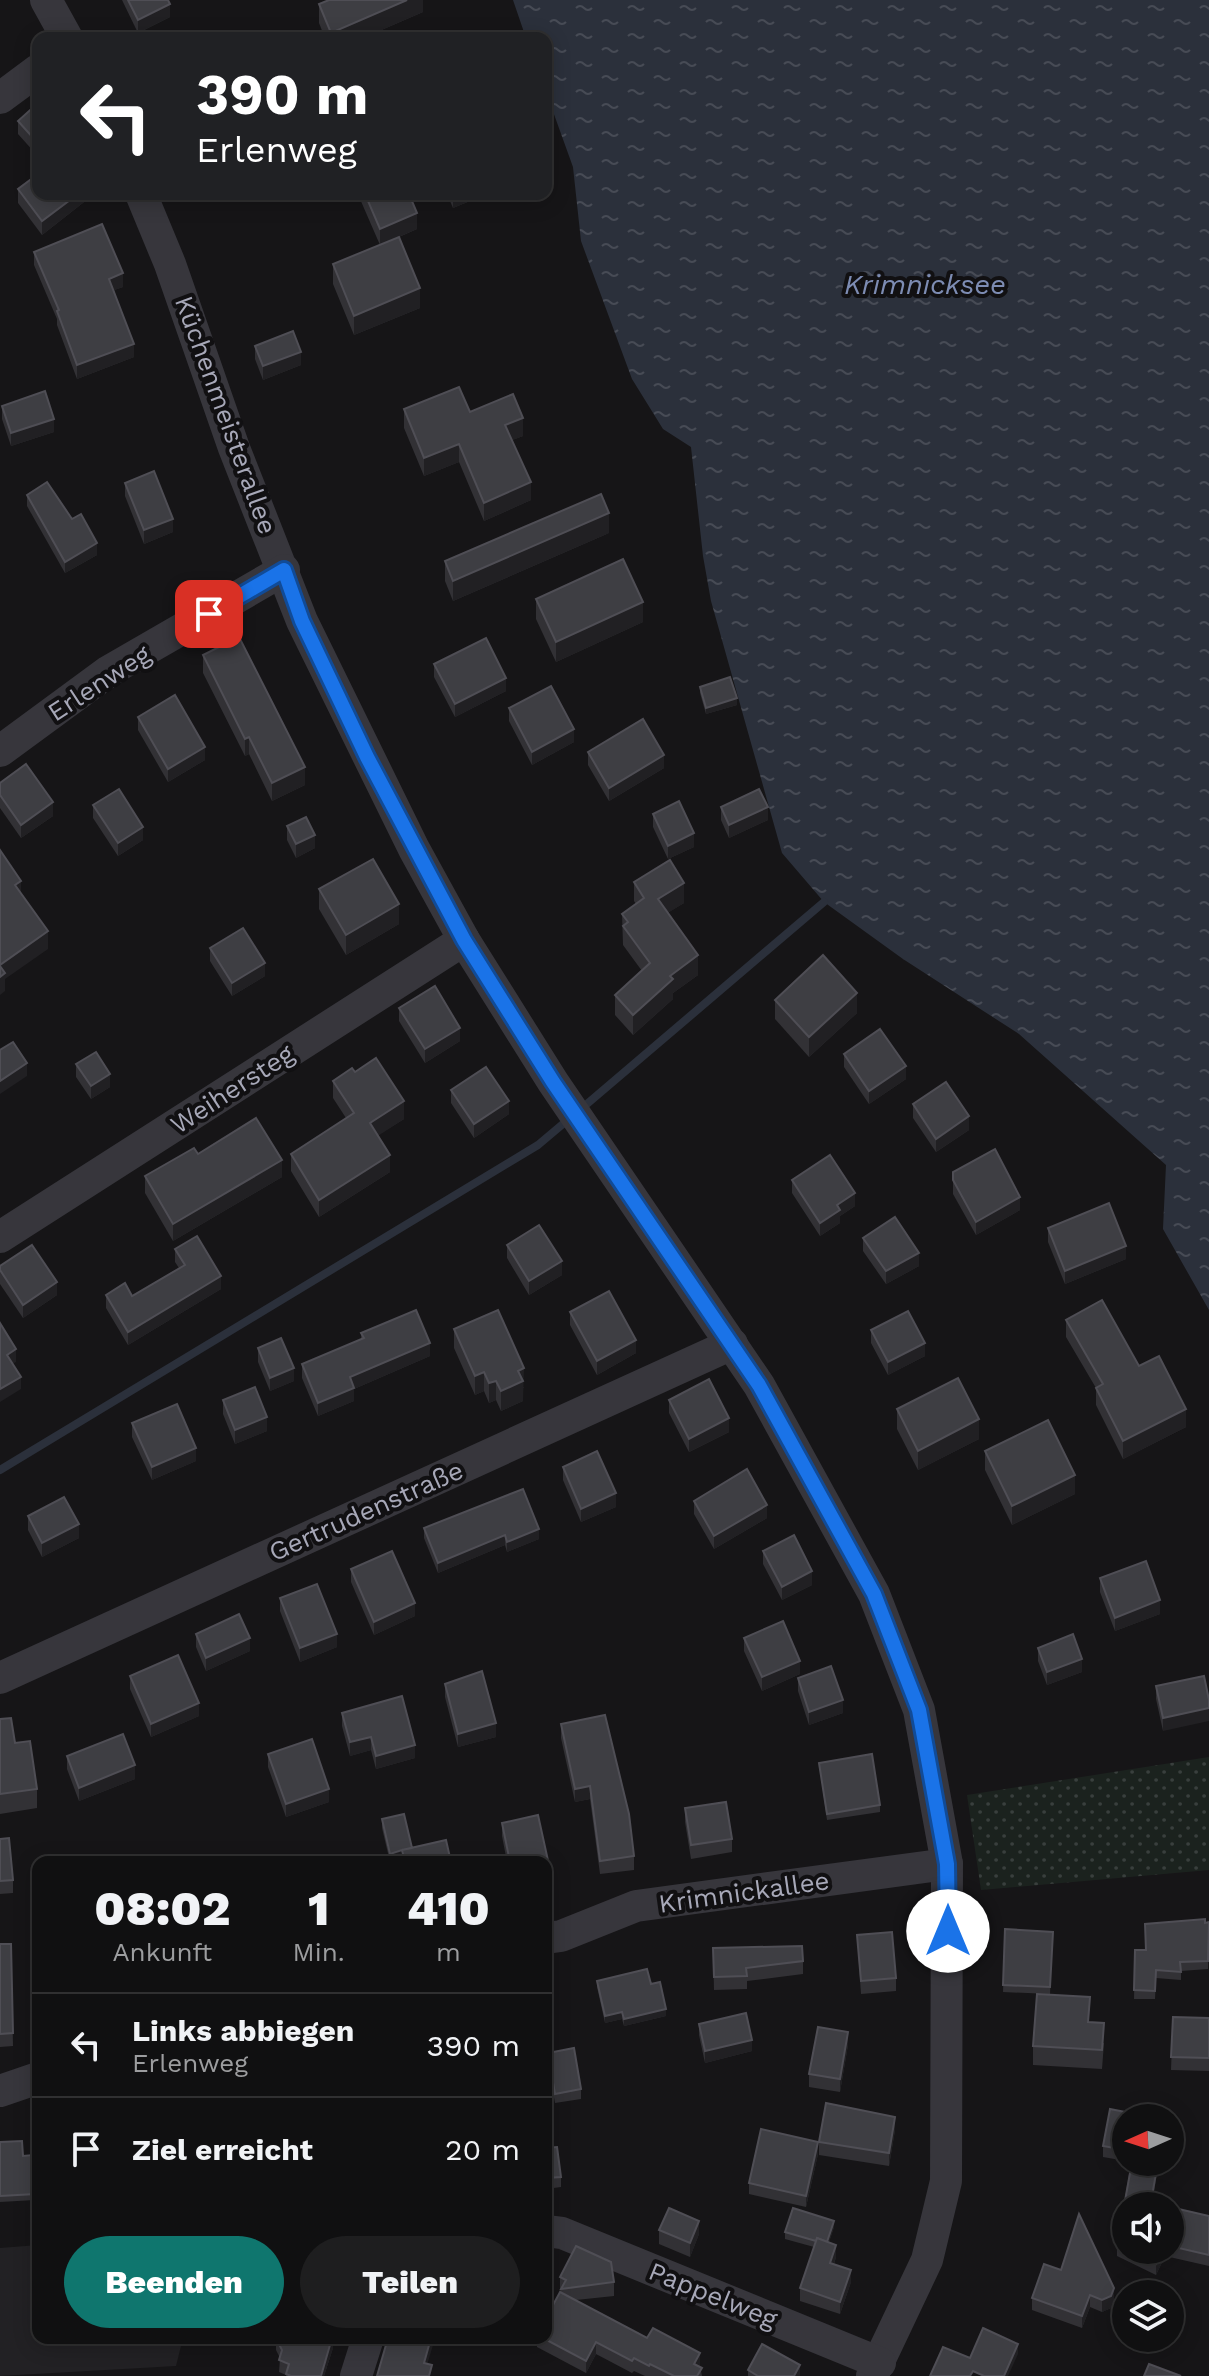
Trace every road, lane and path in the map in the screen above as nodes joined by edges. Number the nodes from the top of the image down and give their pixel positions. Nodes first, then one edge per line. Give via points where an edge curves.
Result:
1 (46, 0) edge
2 (64, 32) edge
3 (32, 74) edge
4 (0, 98) edge
5 (143, 200) edge
6 (284, 570) junction
7 (0, 751) edge
8 (464, 940) junction
9 (0, 1237) edge
10 (732, 1344) junction
11 (0, 1678) edge
12 (947, 1864) junction
13 (552, 1937) edge
14 (32, 2080) edge
15 (0, 2091) edge
16 (552, 2232) edge
17 (366, 2344) edge
18 (876, 2369) edge
19 (356, 2376) edge

1 - 2 street
3 - 4 street
5 - 6 street, Küchenmeisterallee
6 - 7 street, Erlenweg via 109,671
6 - 8 street, Küchenmeisterallee via 302,621 367,757
8 - 9 street, Weihersteg
8 - 10 street, Küchenmeisterallee via 553,1082
10 - 11 street, Gertrudenstraße
10 - 12 street, Küchenmeisterallee via 874,1594 919,1710
12 - 13 street, Krimnickallee via 636,1906
12 - 18 street, Küchenmeisterallee via 946,2181 927,2260
14 - 15 street
16 - 18 street, Pappelweg
17 - 19 street

